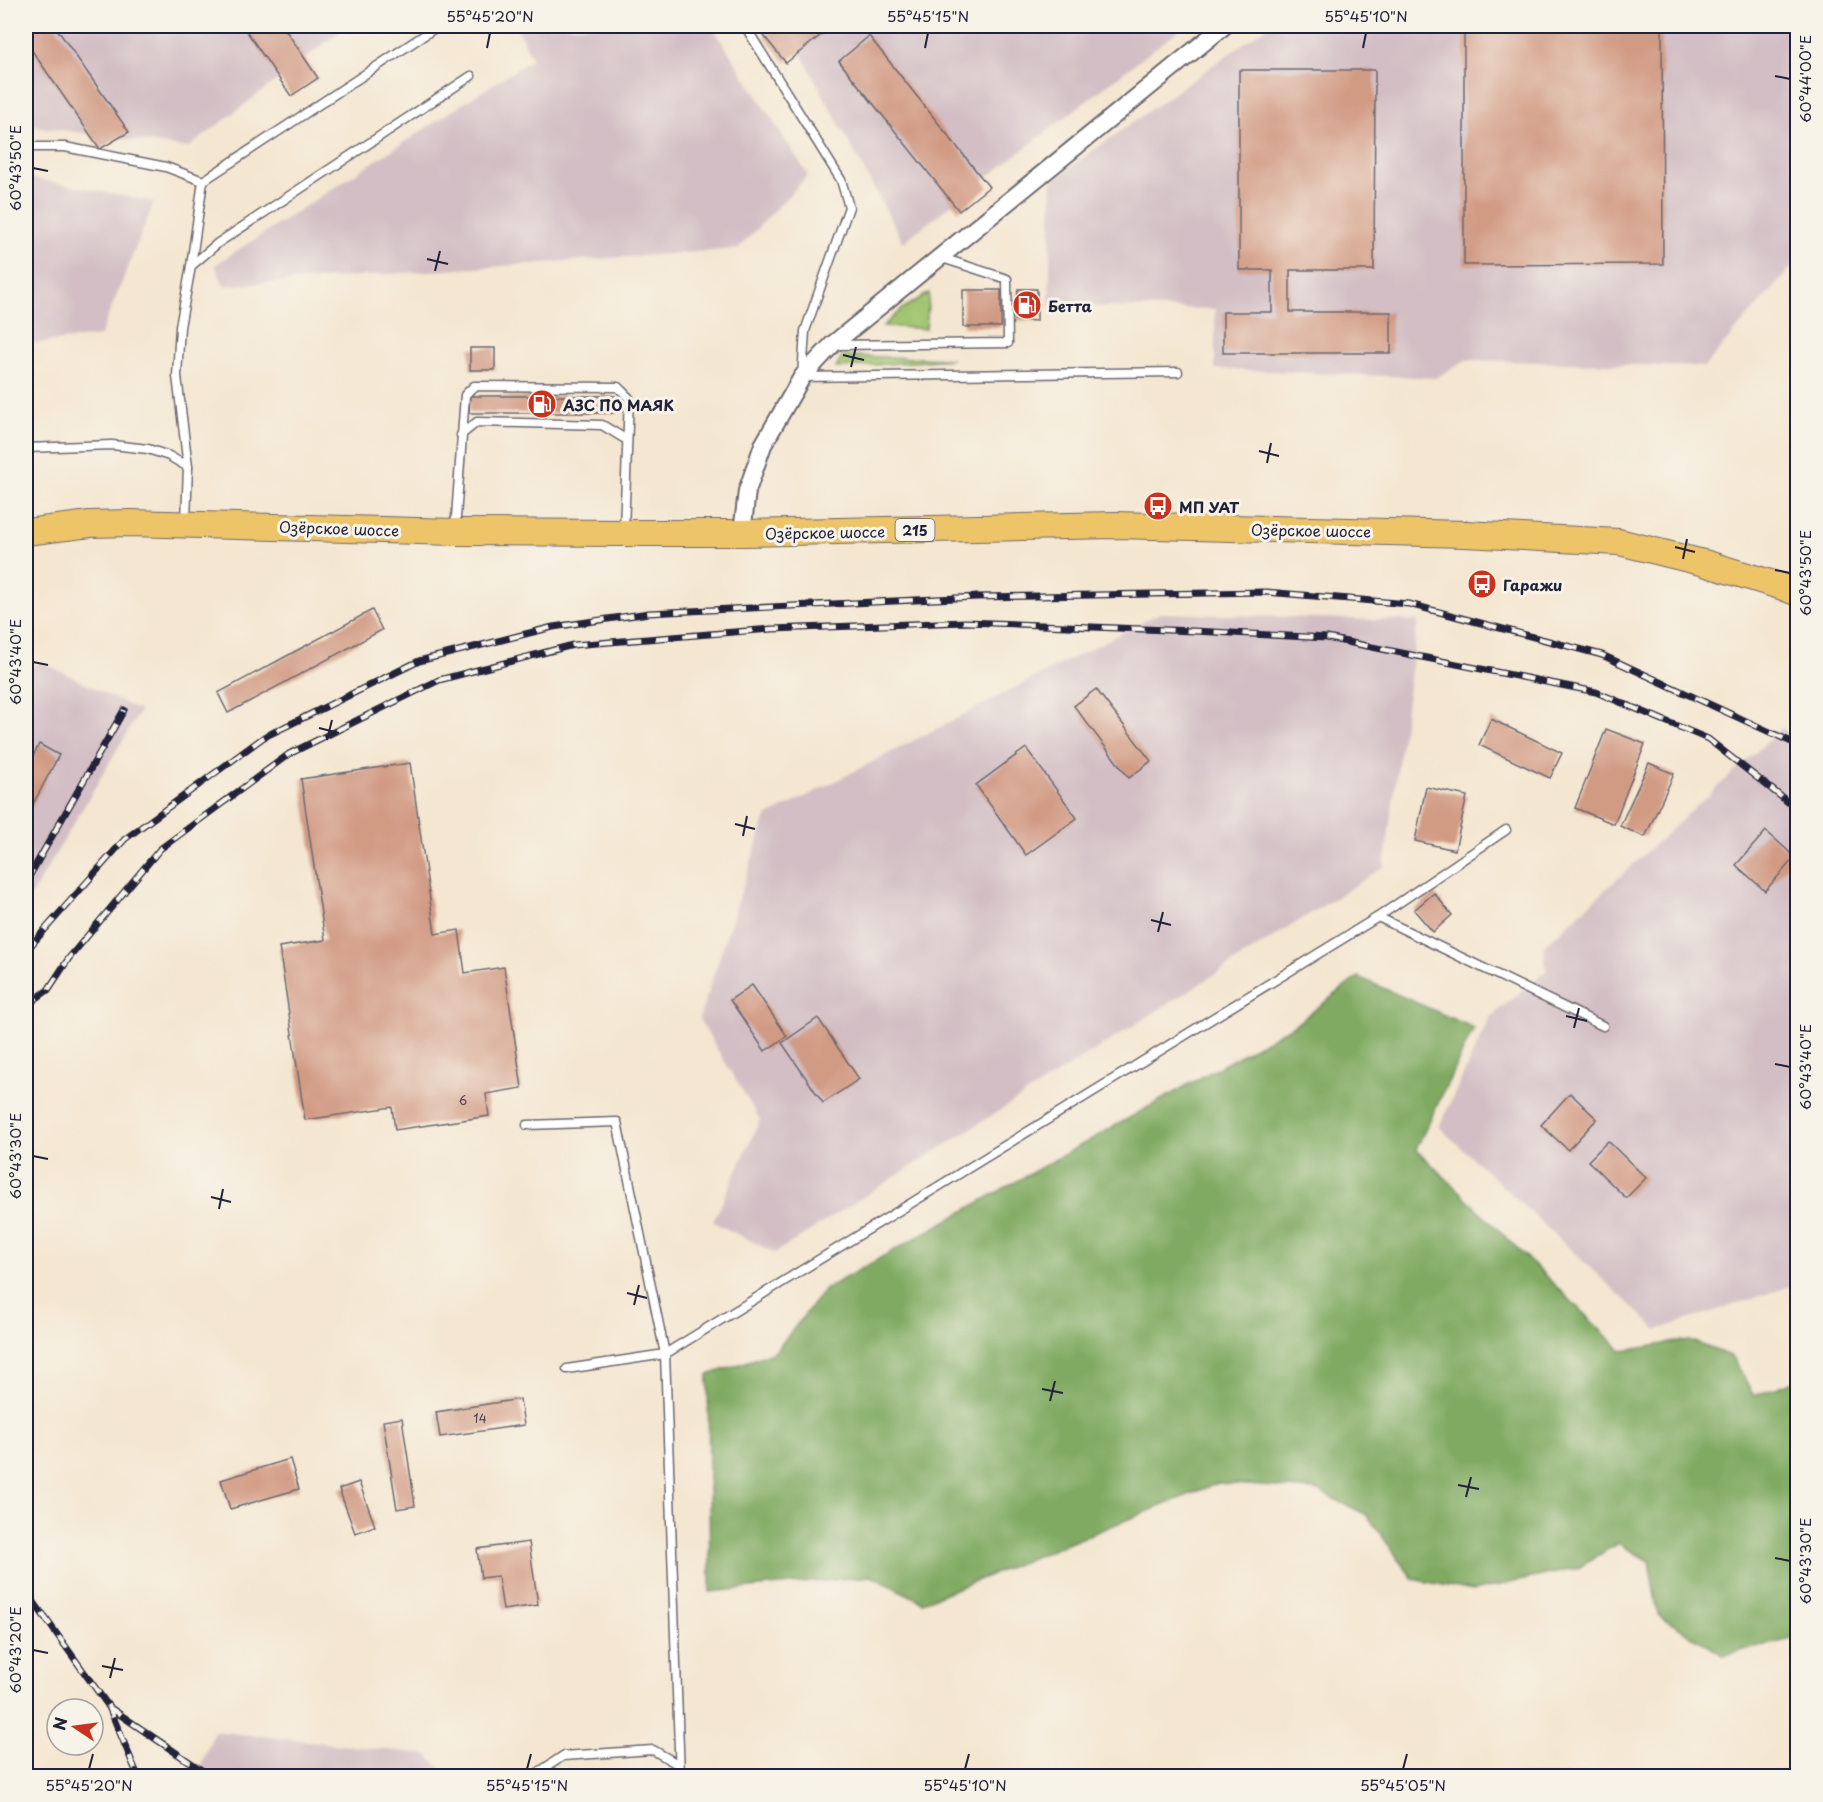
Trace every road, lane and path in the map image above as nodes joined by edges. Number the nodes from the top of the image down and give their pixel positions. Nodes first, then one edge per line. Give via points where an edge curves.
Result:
1 (438, 26) edge
2 (745, 26) edge
3 (1224, 26) edge
4 (471, 76) dead end
5 (26, 147) edge
6 (203, 181) junction
7 (939, 257) junction
8 (192, 266) junction
9 (832, 345) junction
10 (1178, 372) dead end
11 (802, 377) junction
12 (461, 435) junction
13 (627, 440) junction
14 (26, 448) edge
15 (188, 467) junction
16 (186, 524) junction
17 (26, 532) edge
18 (455, 532) junction
19 (624, 533) junction
20 (742, 533) junction
21 (1797, 593) edge
22 (1506, 830) dead end
23 (1378, 917) junction
24 (1603, 1026) dead end
25 (527, 1125) dead end
26 (665, 1354) junction
27 (567, 1369) dead end
28 (679, 1765) junction
29 (533, 1776) edge
30 (680, 1776) edge

1 - 6 lane
2 - 11 lane via 842,180 849,207 805,332
3 - 7 street
4 - 8 lane via 218,243
5 - 6 lane via 65,147 166,167
6 - 8 lane
7 - 9 street
7 - 9 lane via 1007,279 1008,343
8 - 15 lane via 180,327 177,376
9 - 11 street
10 - 11 lane
11 - 20 street via 763,445 747,491
12 - 13 lane via 477,422 556,423 602,425
12 - 13 lane via 465,394 474,386 618,387 629,398
12 - 18 lane
13 - 19 lane
14 - 15 lane via 112,445 148,449
15 - 16 lane
16 - 17 main road, Озёрское шоссе / 215 via 90,524
16 - 18 main road, Озёрское шоссе / 215
18 - 19 main road, Озёрское шоссе / 215
19 - 20 main road, Озёрское шоссе / 215
20 - 21 main road, Озёрское шоссе / 215 via 1116,525 1619,542 1715,566
22 - 23 lane
23 - 24 lane
23 - 26 lane
25 - 26 lane via 617,1122
26 - 27 lane
26 - 28 lane
28 - 29 lane via 653,1750 563,1756
28 - 30 lane

